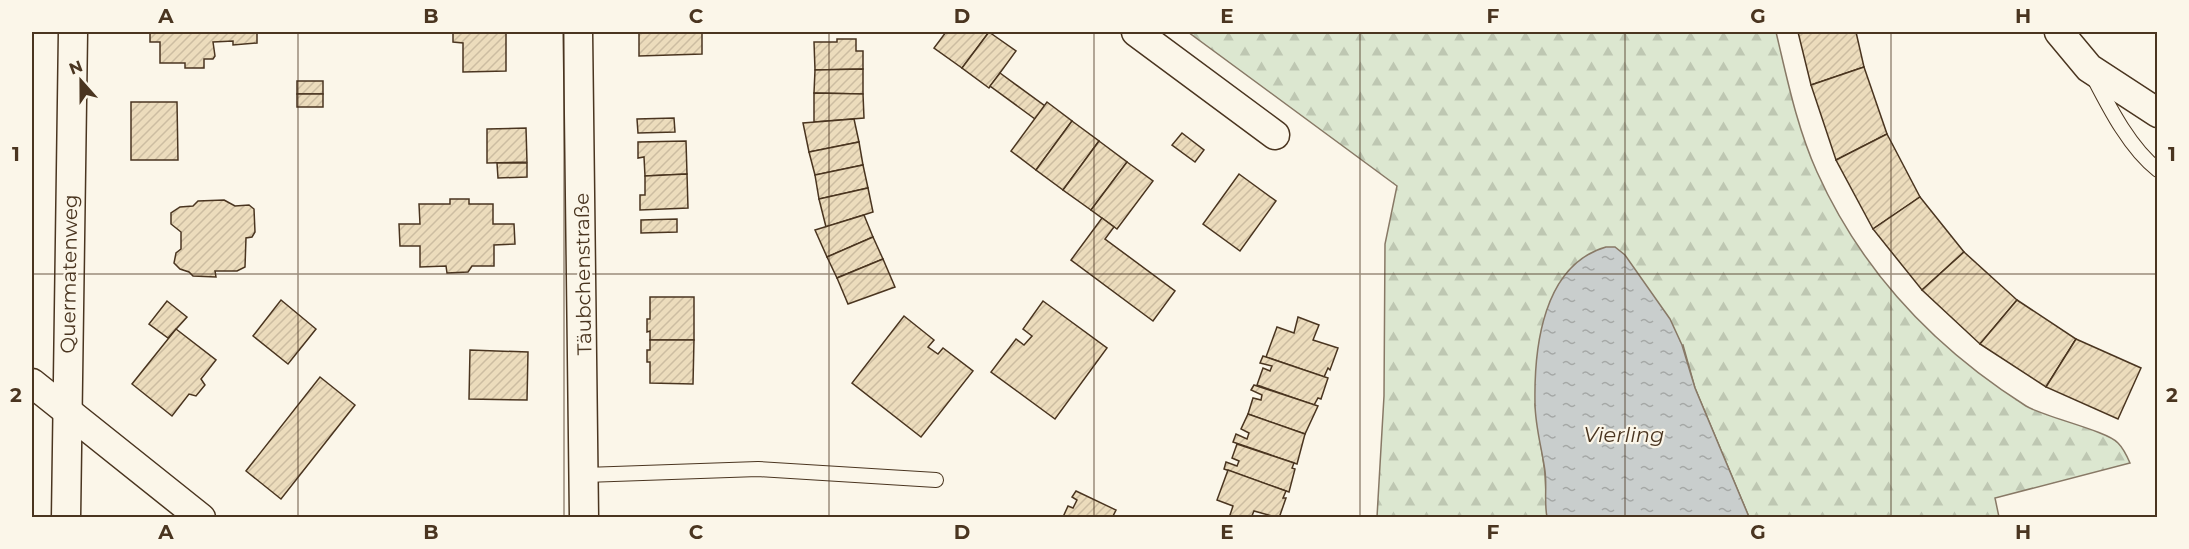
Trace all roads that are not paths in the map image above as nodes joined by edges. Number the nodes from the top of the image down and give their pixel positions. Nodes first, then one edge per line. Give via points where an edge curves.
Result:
1 (73, 32) edge
2 (578, 32) edge
3 (1136, 32) edge
4 (2059, 32) edge
5 (2089, 68) junction
6 (2157, 113) edge
7 (1275, 135) dead end
8 (2157, 170) edge
9 (32, 383) edge
10 (67, 412) junction
11 (585, 476) junction
12 (936, 480) dead end
13 (66, 518) edge
14 (201, 518) edge
15 (584, 518) edge

1 - 10 street, Quermatenweg
2 - 11 street, Täubchenstraße
3 - 7 street
4 - 5 street
5 - 6 street
5 - 8 lane via 2110,107
9 - 10 street
10 - 13 street, Quermatenweg
10 - 14 street
11 - 12 lane via 758,469
11 - 15 street, Täubchenstraße

